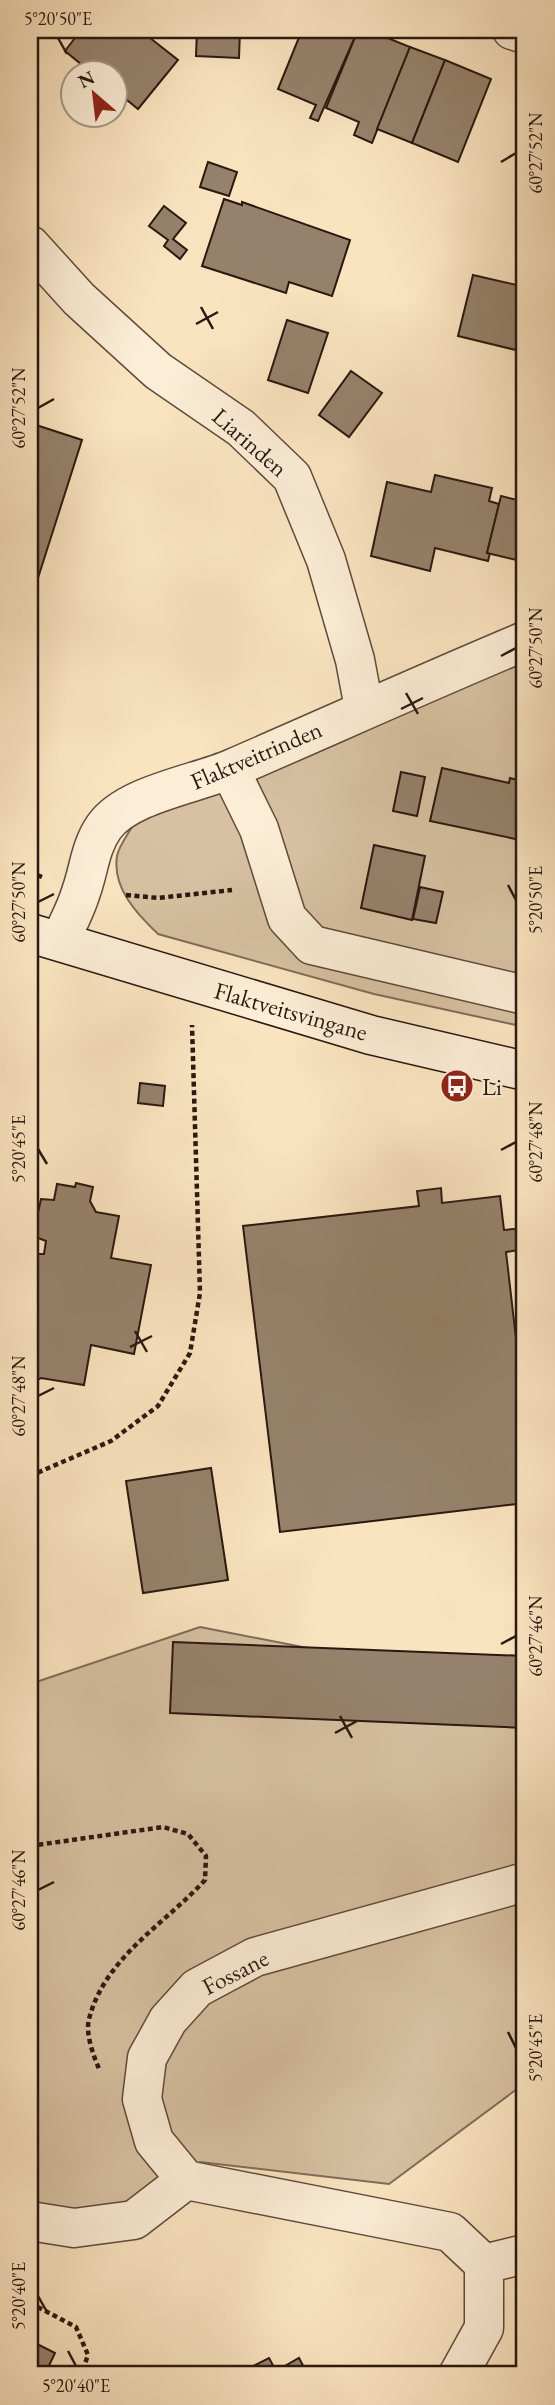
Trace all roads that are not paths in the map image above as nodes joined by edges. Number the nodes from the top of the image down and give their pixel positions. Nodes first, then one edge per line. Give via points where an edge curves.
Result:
1 (512, 30) edge
2 (525, 34) edge
3 (30, 244) edge
4 (525, 641) edge
5 (364, 708) junction
6 (230, 770) junction
7 (45, 937) edge
8 (525, 995) edge
9 (525, 1071) edge
10 (525, 1882) edge
11 (186, 2180) junction
12 (30, 2221) edge
13 (525, 2254) edge
14 (484, 2264) junction
15 (458, 2375) edge

1 - 2 street
3 - 5 street, Liarinden via 79,299 158,371 241,428 292,477 326,560
4 - 5 street, Flaktveitrinden
5 - 6 street, Flaktveitrinden
6 - 7 street, Flaktveitrinden via 156,795 123,810 104,826 88,860 82,890
6 - 8 street via 259,829 287,918 312,945
7 - 9 street, Flaktveitsvingane via 370,1035
10 - 11 street, Fossane via 255,1957 197,1988 168,2020 147,2058 142,2099 154,2141
11 - 12 street via 134,2220 74,2228
11 - 14 street via 450,2232
13 - 14 street
14 - 15 street via 484,2328

